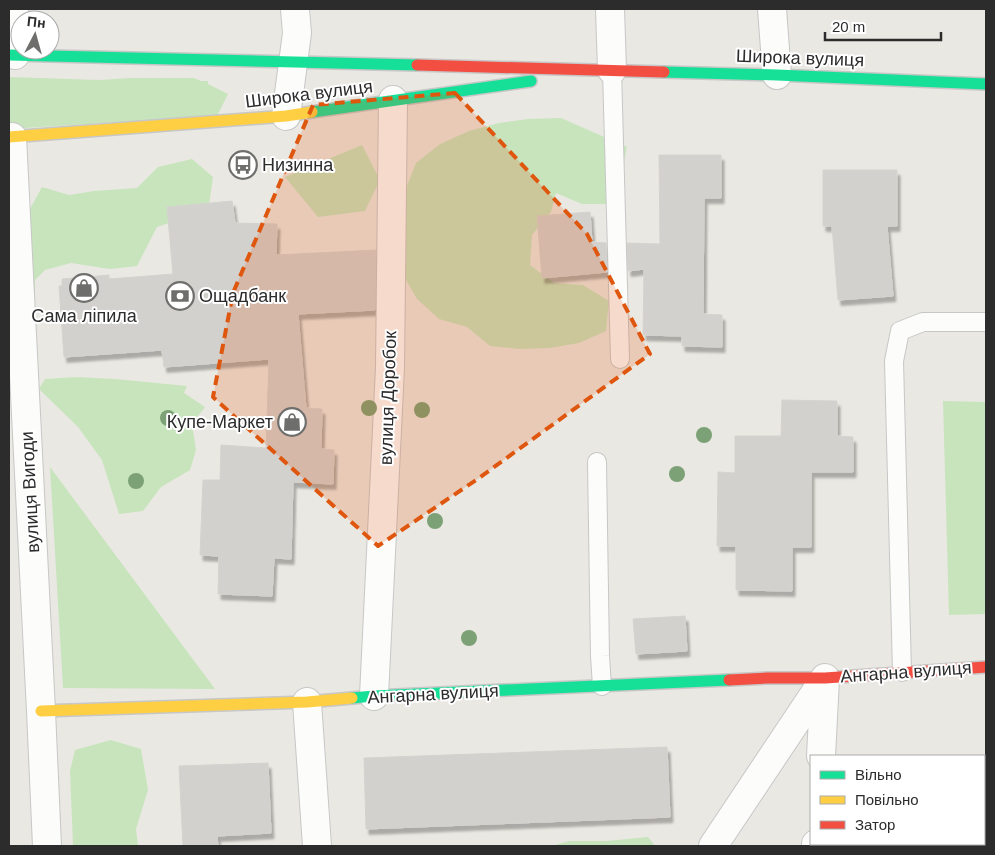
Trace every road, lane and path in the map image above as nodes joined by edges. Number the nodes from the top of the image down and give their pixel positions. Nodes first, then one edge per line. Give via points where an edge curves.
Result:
1 (296, 9) edge
2 (610, 9) edge
3 (772, 9) edge
4 (60, 55) edge
5 (293, 62) junction
6 (612, 70) junction
7 (777, 75) junction
8 (986, 84) edge
9 (393, 100) junction
10 (286, 116) junction
11 (10, 137) edge
12 (986, 322) edge
13 (620, 360) dead end
14 (597, 462) dead end
15 (986, 667) edge
16 (902, 672) junction
17 (825, 678) junction
18 (602, 686) junction
19 (374, 696) junction
20 (308, 702) junction
21 (41, 711) junction
22 (821, 755) edge
23 (47, 846) edge
24 (318, 846) edge
25 (713, 846) edge

1 - 5 street
2 - 6 street
3 - 7 street
4 - 5 street, Широка вулиця
5 - 6 street, Широка вулиця
5 - 10 street
6 - 7 street, Широка вулиця
6 - 9 street, Широка вулиця
6 - 13 lane
7 - 8 street, Широка вулиця
9 - 10 street, Широка вулиця
9 - 19 street, вулиця Доробок via 390,368
10 - 11 street, Широка вулиця
11 - 21 street, вулиця Вигоди
12 - 16 lane via 923,322 900,331 894,361
14 - 18 lane
15 - 16 street, Ангарна вулиця
16 - 17 street, Ангарна вулиця
17 - 18 street, Ангарна вулиця
17 - 22 street, Ангарна вулиця
17 - 25 street, Ангарна вулиця
18 - 19 street, Ангарна вулиця
19 - 20 street, Ангарна вулиця
20 - 21 street, Ангарна вулиця
20 - 24 street
21 - 23 street, вулиця Вигоди

